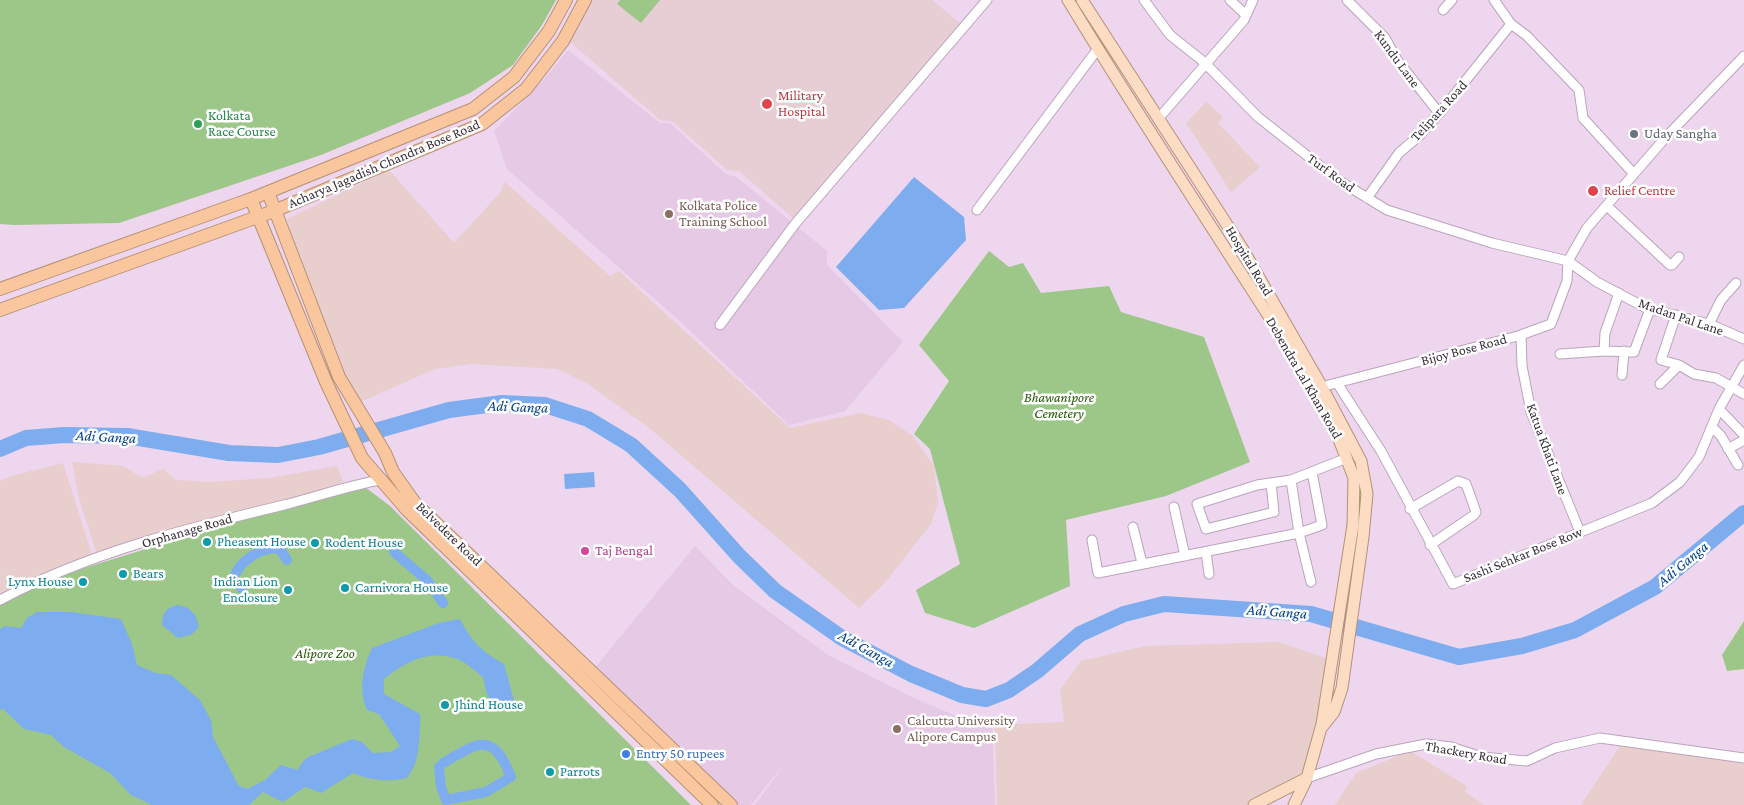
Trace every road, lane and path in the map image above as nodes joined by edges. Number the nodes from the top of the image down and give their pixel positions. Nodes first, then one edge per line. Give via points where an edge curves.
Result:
1 (566, 0) edge
2 (585, 0) edge
3 (987, 0) edge
4 (1144, 0) edge
5 (1230, 0) edge
6 (1253, 0) edge
7 (1452, 0) edge
8 (1074, 1) edge
9 (1497, 1) edge
10 (1353, 2) edge
11 (1443, 10) dead end
12 (1246, 15) junction
13 (1512, 24) junction
14 (1097, 50) junction
15 (1744, 56) edge
16 (1206, 64) junction
17 (1439, 113) junction
18 (1158, 119) junction
19 (1634, 174) junction
20 (268, 192) junction
21 (1367, 198) junction
22 (251, 199) junction
23 (1607, 206) junction
24 (977, 210) dead end
25 (274, 211) junction
26 (258, 217) junction
27 (1678, 256) dead end
28 (1568, 261) junction
29 (1736, 283) dead end
30 (0, 289) edge
31 (1619, 293) junction
32 (1650, 309) junction
33 (0, 310) edge
34 (1676, 315) junction
35 (1709, 324) junction
36 (720, 325) dead end
37 (1521, 335) junction
38 (1744, 339) edge
39 (1604, 351) junction
40 (1624, 351) junction
41 (1560, 354) dead end
42 (1680, 365) junction
43 (1744, 365) edge
44 (1622, 375) dead end
45 (1338, 383) junction
46 (1660, 384) dead end
47 (1732, 387) junction
48 (1317, 388) junction
49 (1744, 394) edge
50 (1719, 409) junction
51 (1712, 427) junction
52 (1744, 435) edge
53 (1744, 440) edge
54 (1728, 449) junction
55 (1347, 458) junction
56 (1738, 465) dead end
57 (1312, 472) junction
58 (380, 480) junction
59 (1291, 480) junction
60 (1271, 483) junction
61 (1174, 507) dead end
62 (1410, 509) junction
63 (1133, 527) dead end
64 (1580, 532) junction
65 (1299, 533) junction
66 (1092, 540) dead end
67 (1430, 545) junction
68 (1206, 552) junction
69 (1185, 556) junction
70 (1142, 563) junction
71 (1209, 574) dead end
72 (1311, 582) dead end
73 (0, 600) edge
74 (1321, 729) junction
75 (1744, 758) edge
76 (1307, 778) junction
77 (712, 805) edge
78 (731, 805) edge
79 (1254, 805) edge
80 (1294, 805) edge

1 - 20 highway, Acharya Jagadish Chandra Bose Road via 549,31 514,77 473,109
2 - 25 highway, Acharya Jagadish Chandra Bose Road via 563,41 526,89 482,124
3 - 36 street via 795,224
4 - 16 street, Turf Road via 1170,35
5 - 12 street
6 - 12 street
7 - 11 street
8 - 14 main road, Debendra Lal Khan Road
8 - 18 main road, Hospital Road
9 - 13 street
10 - 17 street, Kundu Lane
12 - 16 street
13 - 17 street, Telipara Road
13 - 19 street via 1579,90 1583,118
14 - 24 street
14 - 48 main road, Debendra Lal Khan Road
15 - 19 street via 1666,136
16 - 18 street
16 - 21 street, Turf Road via 1258,117 1338,180
17 - 21 street, Telipara Road via 1399,153
18 - 48 main road, Hospital Road via 1242,248
19 - 23 street
20 - 22 highway, Acharya Jagadish Chandra Bose Road
20 - 25 highway, Belvedere Road
21 - 28 street, Turf Road via 1387,210 1446,230
22 - 26 highway, Belvedere Road
22 - 30 highway, Acharya Jagadish Chandra Bose Road
23 - 27 street via 1670,265
23 - 28 street via 1587,228
25 - 26 highway, Acharya Jagadish Chandra Bose Road
25 - 78 highway, Belvedere Road via 339,377 415,503
26 - 33 highway, Acharya Jagadish Chandra Bose Road
26 - 58 highway, Belvedere Road via 336,402 362,458
28 - 31 street, Madan Pal Lane
28 - 37 street, Bijoy Bose Road via 1567,281 1551,324
29 - 35 street via 1721,300
31 - 32 street, Madan Pal Lane
31 - 39 street via 1605,333
32 - 34 street, Madan Pal Lane
32 - 40 street via 1634,352
34 - 35 street, Madan Pal Lane
34 - 42 street via 1661,360
35 - 38 street, Madan Pal Lane
37 - 45 street, Bijoy Bose Road
37 - 64 street, Katua Khati Lane via 1522,366 1531,412
39 - 40 street
39 - 41 street
40 - 44 street
42 - 46 street
42 - 47 street via 1694,374 1716,378
43 - 47 street, Sashi Sehkar Bose Row
45 - 48 street, Bijoy Bose Road
45 - 62 street, Sashi Sehkar Bose Row via 1381,451
47 - 49 street
47 - 50 street, Sashi Sehkar Bose Row
48 - 55 main road, Debendra Lal Khan Road
48 - 74 main road, Hospital Road via 1361,461 1367,494 1342,688 1334,712
50 - 51 street, Sashi Sehkar Bose Row
50 - 52 street
51 - 54 street
51 - 64 street, Sashi Sehkar Bose Row via 1699,457 1680,482 1652,503
53 - 54 street
54 - 56 street
55 - 57 street
55 - 74 main road, Debendra Lal Khan Road via 1354,478 1353,526
57 - 59 street
57 - 65 street via 1322,524
58 - 73 street, Orphanage Road via 124,549 65,569
58 - 77 highway, Belvedere Road via 407,510
59 - 60 street
59 - 65 street
60 - 60 street via 1197,504 1206,530 1274,512
61 - 69 street
62 - 67 street, Sashi Sehkar Bose Row
62 - 67 street via 1458,481 1466,484 1476,512
63 - 70 street
64 - 67 street, Sashi Sehkar Bose Row via 1452,584
65 - 68 street
65 - 72 street
66 - 70 street via 1098,573
68 - 69 street
68 - 71 street
69 - 70 street
74 - 76 main road, Debendra Lal Khan Road
75 - 76 street, Thackery Road via 1600,738 1555,748 1527,761 1511,761 1426,744 1376,754
76 - 79 main road
76 - 80 main road, Debendra Lal Khan Road

